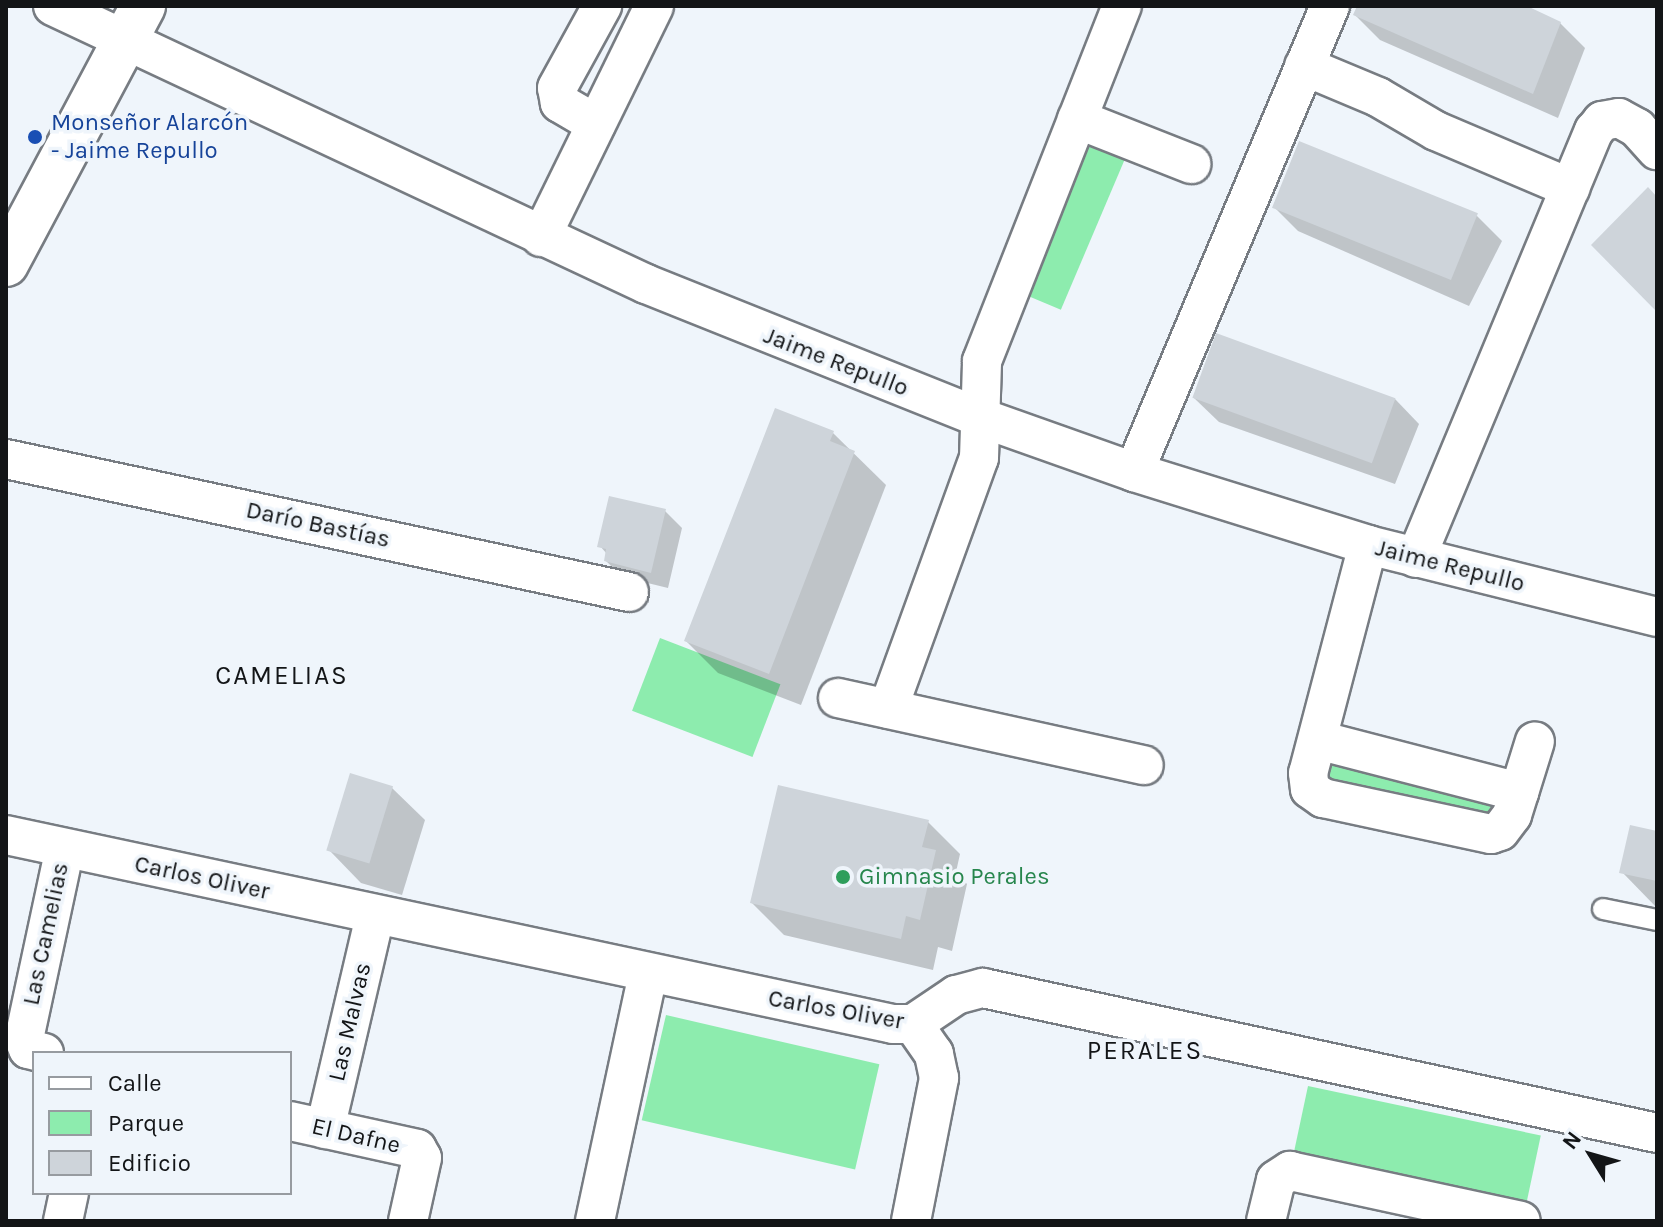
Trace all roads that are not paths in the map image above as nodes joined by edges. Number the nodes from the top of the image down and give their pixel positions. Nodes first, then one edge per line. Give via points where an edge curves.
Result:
1 (53, 6) edge
2 (602, 6) edge
3 (654, 6) edge
4 (1122, 6) edge
5 (1330, 6) edge
6 (132, 23) edge
7 (1304, 66) junction
8 (1077, 119) junction
9 (596, 124) junction
10 (1657, 150) edge
11 (1191, 164) dead end
12 (1570, 188) junction
13 (541, 237) junction
14 (6, 264) edge
15 (979, 417) junction
16 (6, 459) edge
17 (1134, 472) junction
18 (1368, 545) junction
19 (1416, 558) junction
20 (629, 592) dead end
21 (1657, 617) edge
22 (838, 698) dead end
23 (888, 709) junction
24 (1318, 740) junction
25 (1535, 741) dead end
26 (1144, 765) dead end
27 (1519, 792) junction
28 (6, 835) edge
29 (65, 848) junction
30 (1603, 909) dead end
31 (375, 915) junction
32 (1657, 920) edge
33 (648, 974) junction
34 (913, 1024) junction
35 (36, 1051) edge
36 (308, 1125) edge
37 (1657, 1133) edge
38 (69, 1195) edge
39 (63, 1221) edge
40 (408, 1221) edge
41 (595, 1221) edge
42 (911, 1221) edge
43 (1266, 1221) edge
44 (1521, 1221) edge

1 - 6 street, Jaime Repullo
2 - 9 street via 557,88 560,103
3 - 9 street
4 - 8 street
5 - 7 street
6 - 13 street, Jaime Repullo
6 - 14 street
7 - 12 street via 1378,97 1436,131
7 - 17 street
8 - 11 street
8 - 15 street via 982,361
9 - 13 street
10 - 12 street via 1626,120 1602,121
12 - 19 street
13 - 15 street, Jaime Repullo via 752,329
15 - 17 street, Jaime Repullo
15 - 23 street via 979,458
16 - 20 street, Darío Bastías
17 - 18 street, Jaime Repullo
18 - 19 street, Jaime Repullo
18 - 24 street
19 - 21 street, Jaime Repullo
22 - 23 street
23 - 26 street
24 - 27 street
24 - 27 street via 1307,781 1323,798 1491,834 1507,824
25 - 27 street
28 - 29 street, Carlos Oliver
29 - 31 street, Carlos Oliver
29 - 35 street, Las Camelias via 24,1039 28,1049
30 - 32 lane
31 - 33 street, Carlos Oliver
31 - 36 street, Las Malvas
33 - 34 street, Carlos Oliver
33 - 41 street
34 - 37 street, Carlos Oliver via 956,995 983,988
34 - 42 street via 934,1054 939,1078
36 - 40 street, El Dafne via 421,1153
38 - 39 street
43 - 44 street via 1273,1187 1282,1174 1298,1172

